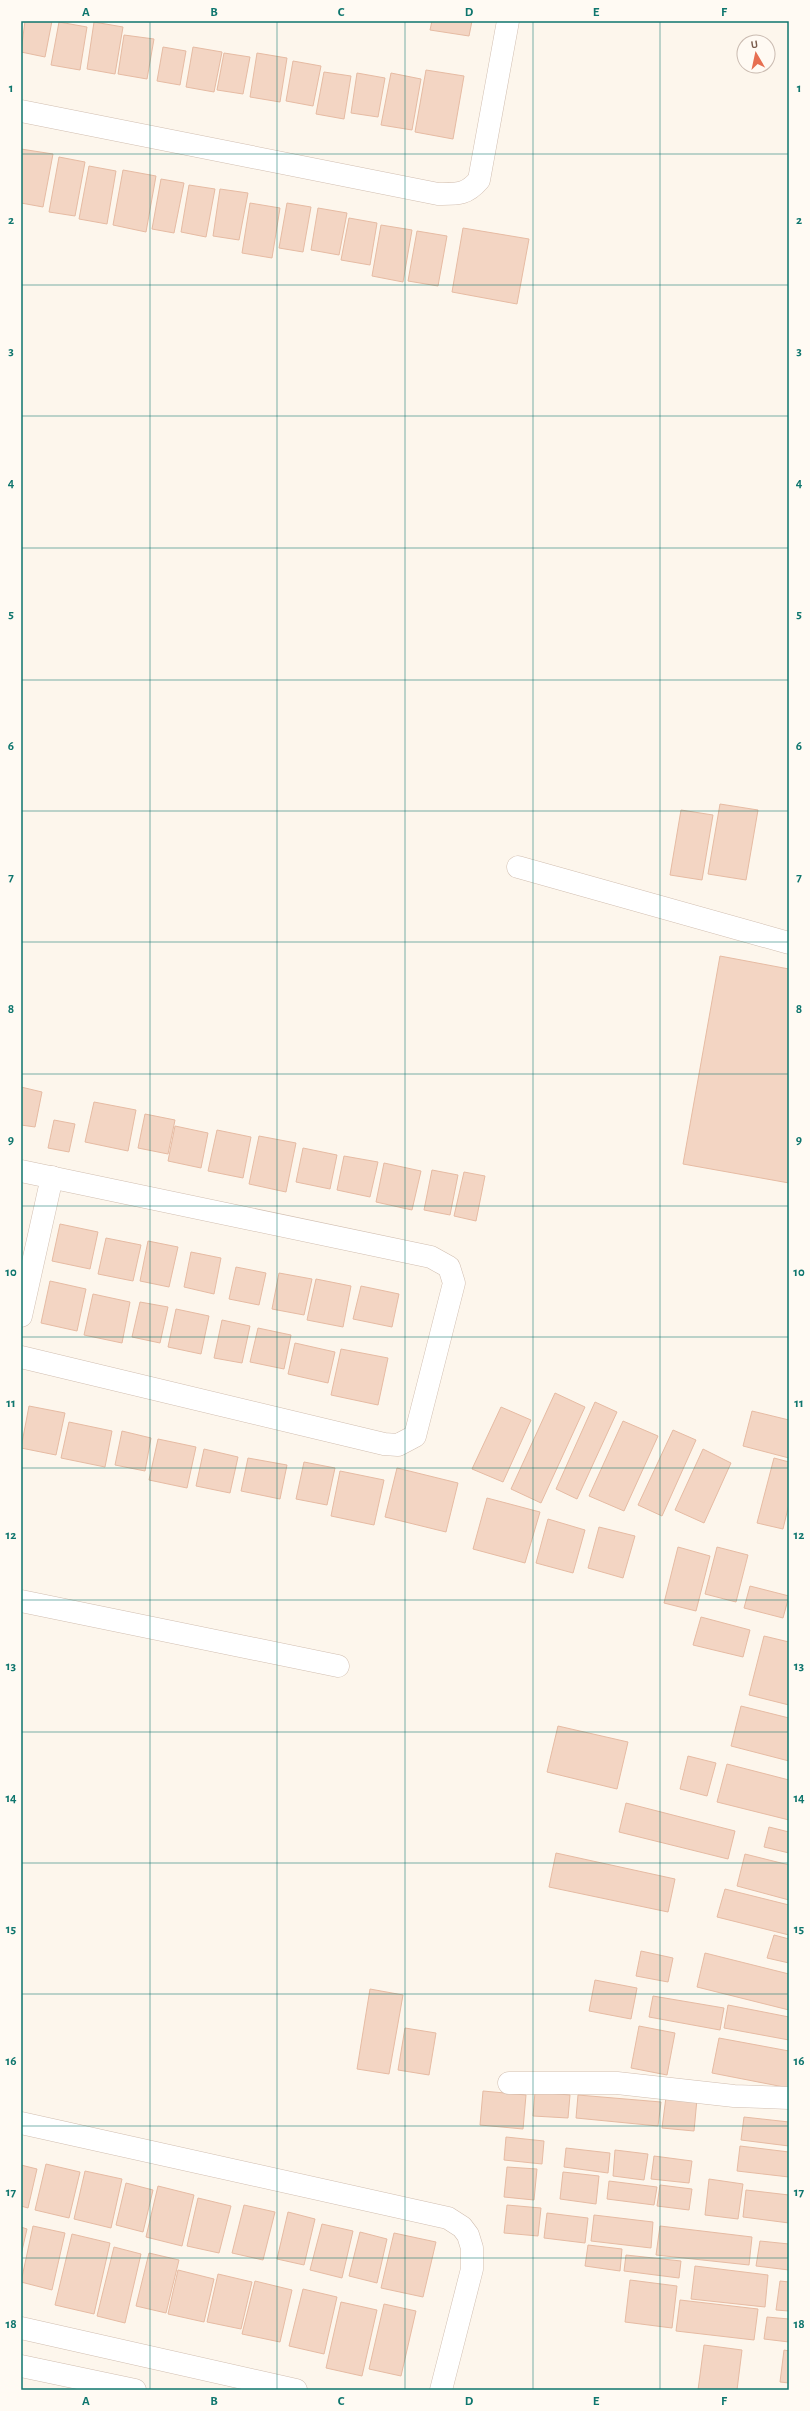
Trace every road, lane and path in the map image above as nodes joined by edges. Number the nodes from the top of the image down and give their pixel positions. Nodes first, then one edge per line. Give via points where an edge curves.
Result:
1 (508, 21) edge
2 (21, 111) edge
3 (518, 867) dead end
4 (789, 943) edge
5 (21, 1170) edge
6 (52, 1177) junction
7 (21, 1316) edge
8 (21, 1358) edge
9 (21, 1601) edge
10 (338, 1666) dead end
11 (509, 2083) dead end
12 (789, 2098) edge
13 (21, 2123) edge
14 (21, 2328) edge
15 (21, 2366) edge
16 (135, 2390) edge
17 (296, 2390) edge
18 (441, 2390) edge

1 - 2 street via 479,180 469,191 454,194 438,194
3 - 4 street
5 - 6 street
6 - 7 street
6 - 8 street via 431,1257 449,1267 454,1283 415,1436 398,1444 384,1444
9 - 10 street
11 - 12 street via 617,2083 734,2096
13 - 18 street via 448,2218 462,2227 468,2235 472,2248 472,2269
14 - 17 street
15 - 16 street

